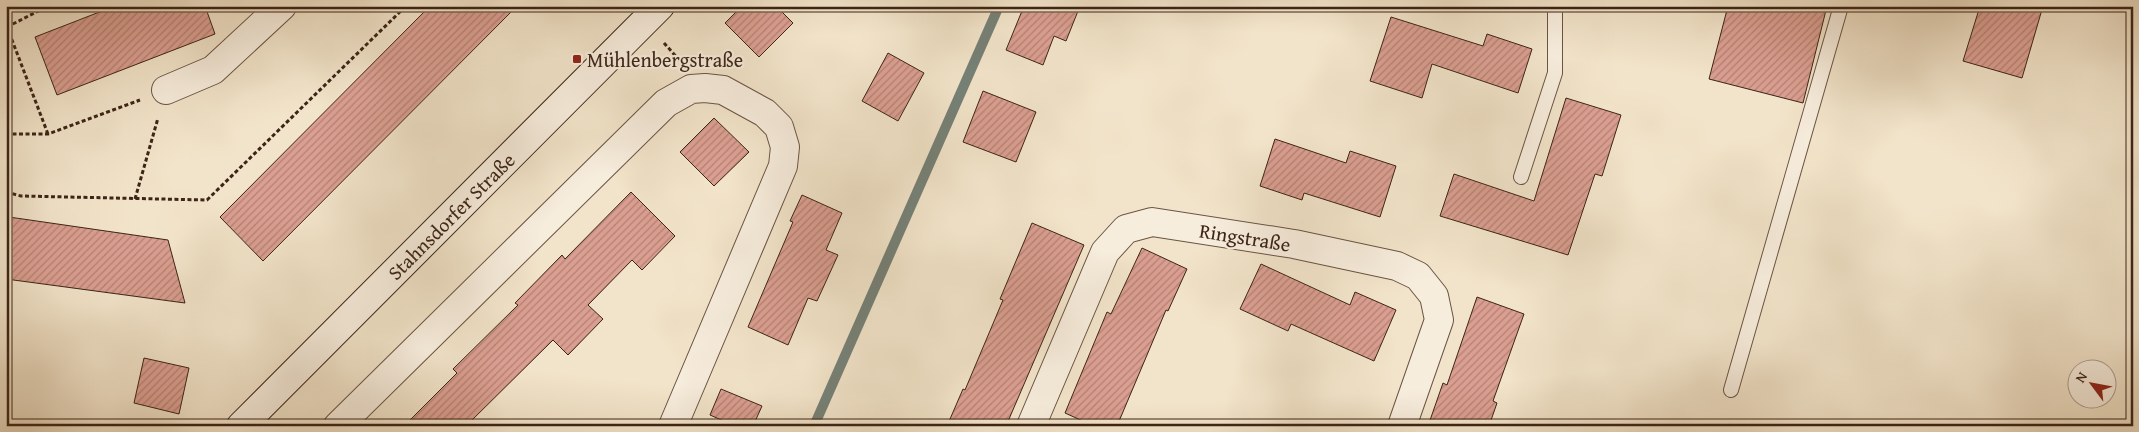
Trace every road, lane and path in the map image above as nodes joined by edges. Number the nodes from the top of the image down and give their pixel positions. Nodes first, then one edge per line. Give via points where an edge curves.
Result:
1 (48, 6) edge
2 (282, 6) edge
3 (406, 6) edge
4 (1555, 6) edge
5 (1841, 6) edge
6 (653, 14) edge
7 (7, 27) edge
8 (705, 88) junction
9 (166, 90) junction
10 (6, 134) edge
11 (48, 134) junction
12 (1521, 177) dead end
13 (6, 192) edge
14 (134, 199) junction
15 (1731, 390) dead end
16 (241, 426) edge
17 (338, 426) edge
18 (674, 426) edge
19 (1031, 426) edge
20 (1402, 426) edge

1 - 7 path
2 - 9 street via 212,70
3 - 14 path via 207,200
4 - 12 lane via 1555,73
5 - 15 lane
6 - 8 path
6 - 16 street, Stahnsdorfer Straße
7 - 11 path
8 - 17 street via 691,89 666,103
8 - 18 street via 723,90 765,113 779,128 785,147 783,166
9 - 11 path
9 - 14 path
10 - 11 path
13 - 14 path via 22,196
19 - 20 street, Ringstraße via 1105,252 1126,229 1152,222 1294,244 1398,266 1418,276 1434,296 1439,320

